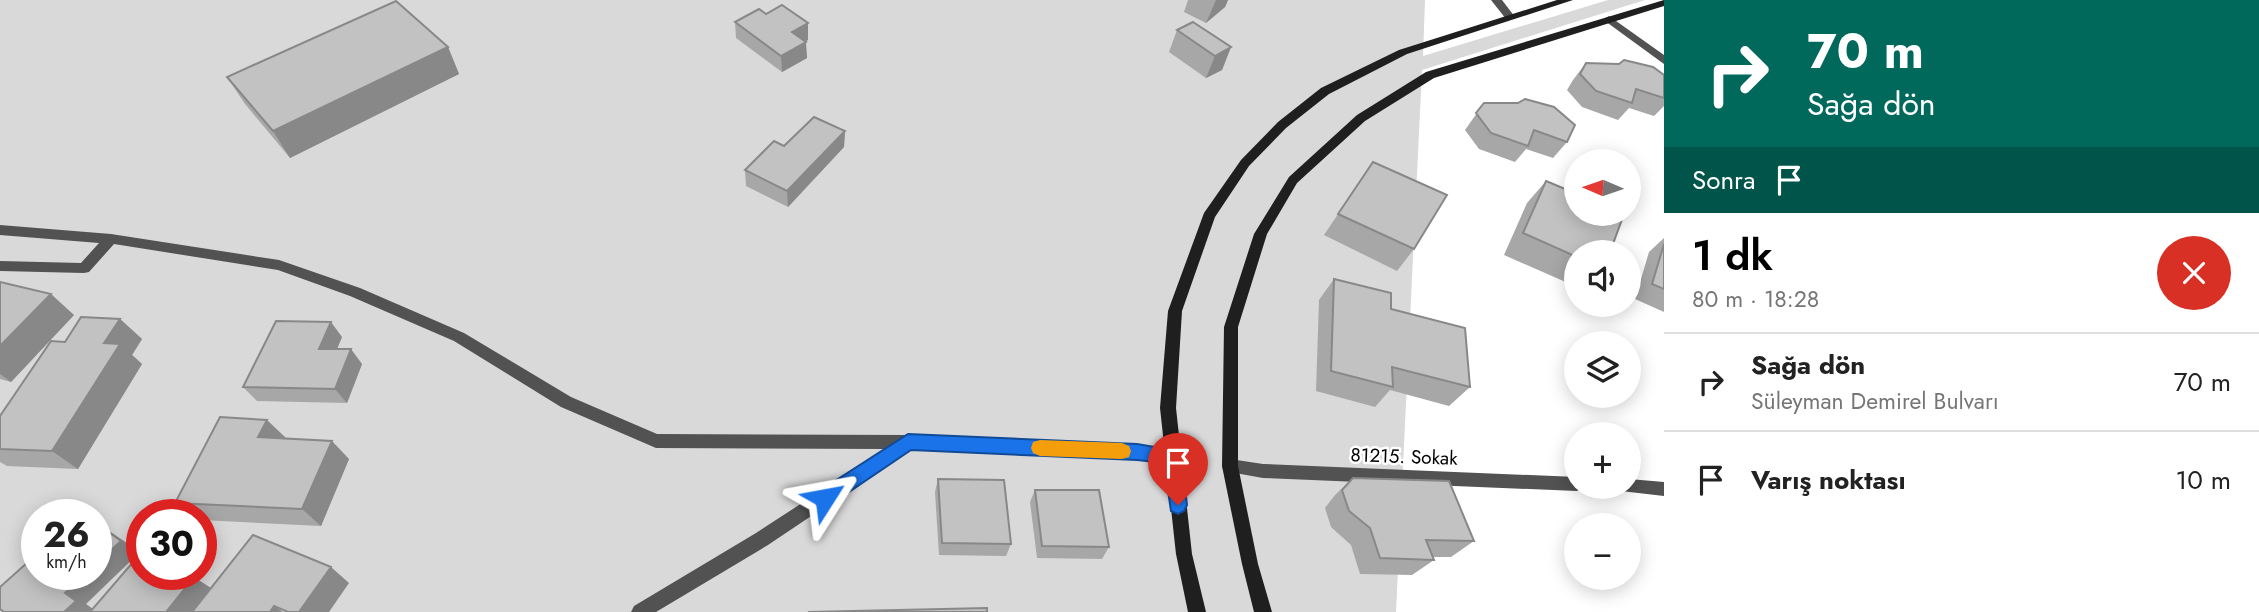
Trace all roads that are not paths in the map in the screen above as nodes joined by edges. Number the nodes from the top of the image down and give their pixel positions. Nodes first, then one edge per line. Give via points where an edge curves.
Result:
1 (1496, 0) edge
2 (1568, 0) edge
3 (1664, 3) edge
4 (1510, 17) junction
5 (1609, 19) junction
6 (1664, 60) edge
7 (0, 230) edge
8 (111, 239) junction
9 (0, 266) edge
10 (908, 442) junction
11 (1172, 456) junction
12 (1230, 466) junction
13 (1564, 483) edge
14 (1641, 487) edge
15 (1664, 489) edge
16 (640, 612) edge
17 (1197, 612) edge
18 (1264, 612) edge

1 - 4 street
2 - 4 main road
3 - 5 main road
4 - 11 main road via 1403,52 1325,91 1245,163 1209,216 1175,311 1168,408
5 - 6 street
5 - 12 main road via 1430,75 1361,118 1293,180 1261,234 1231,327
7 - 8 street
8 - 9 street via 84,268
8 - 10 street via 279,265 355,292 459,337 566,402 656,441
10 - 11 street
10 - 16 street via 762,539
11 - 17 main road via 1184,554
12 - 13 street, 81215. Sokak
12 - 18 main road
14 - 15 street

